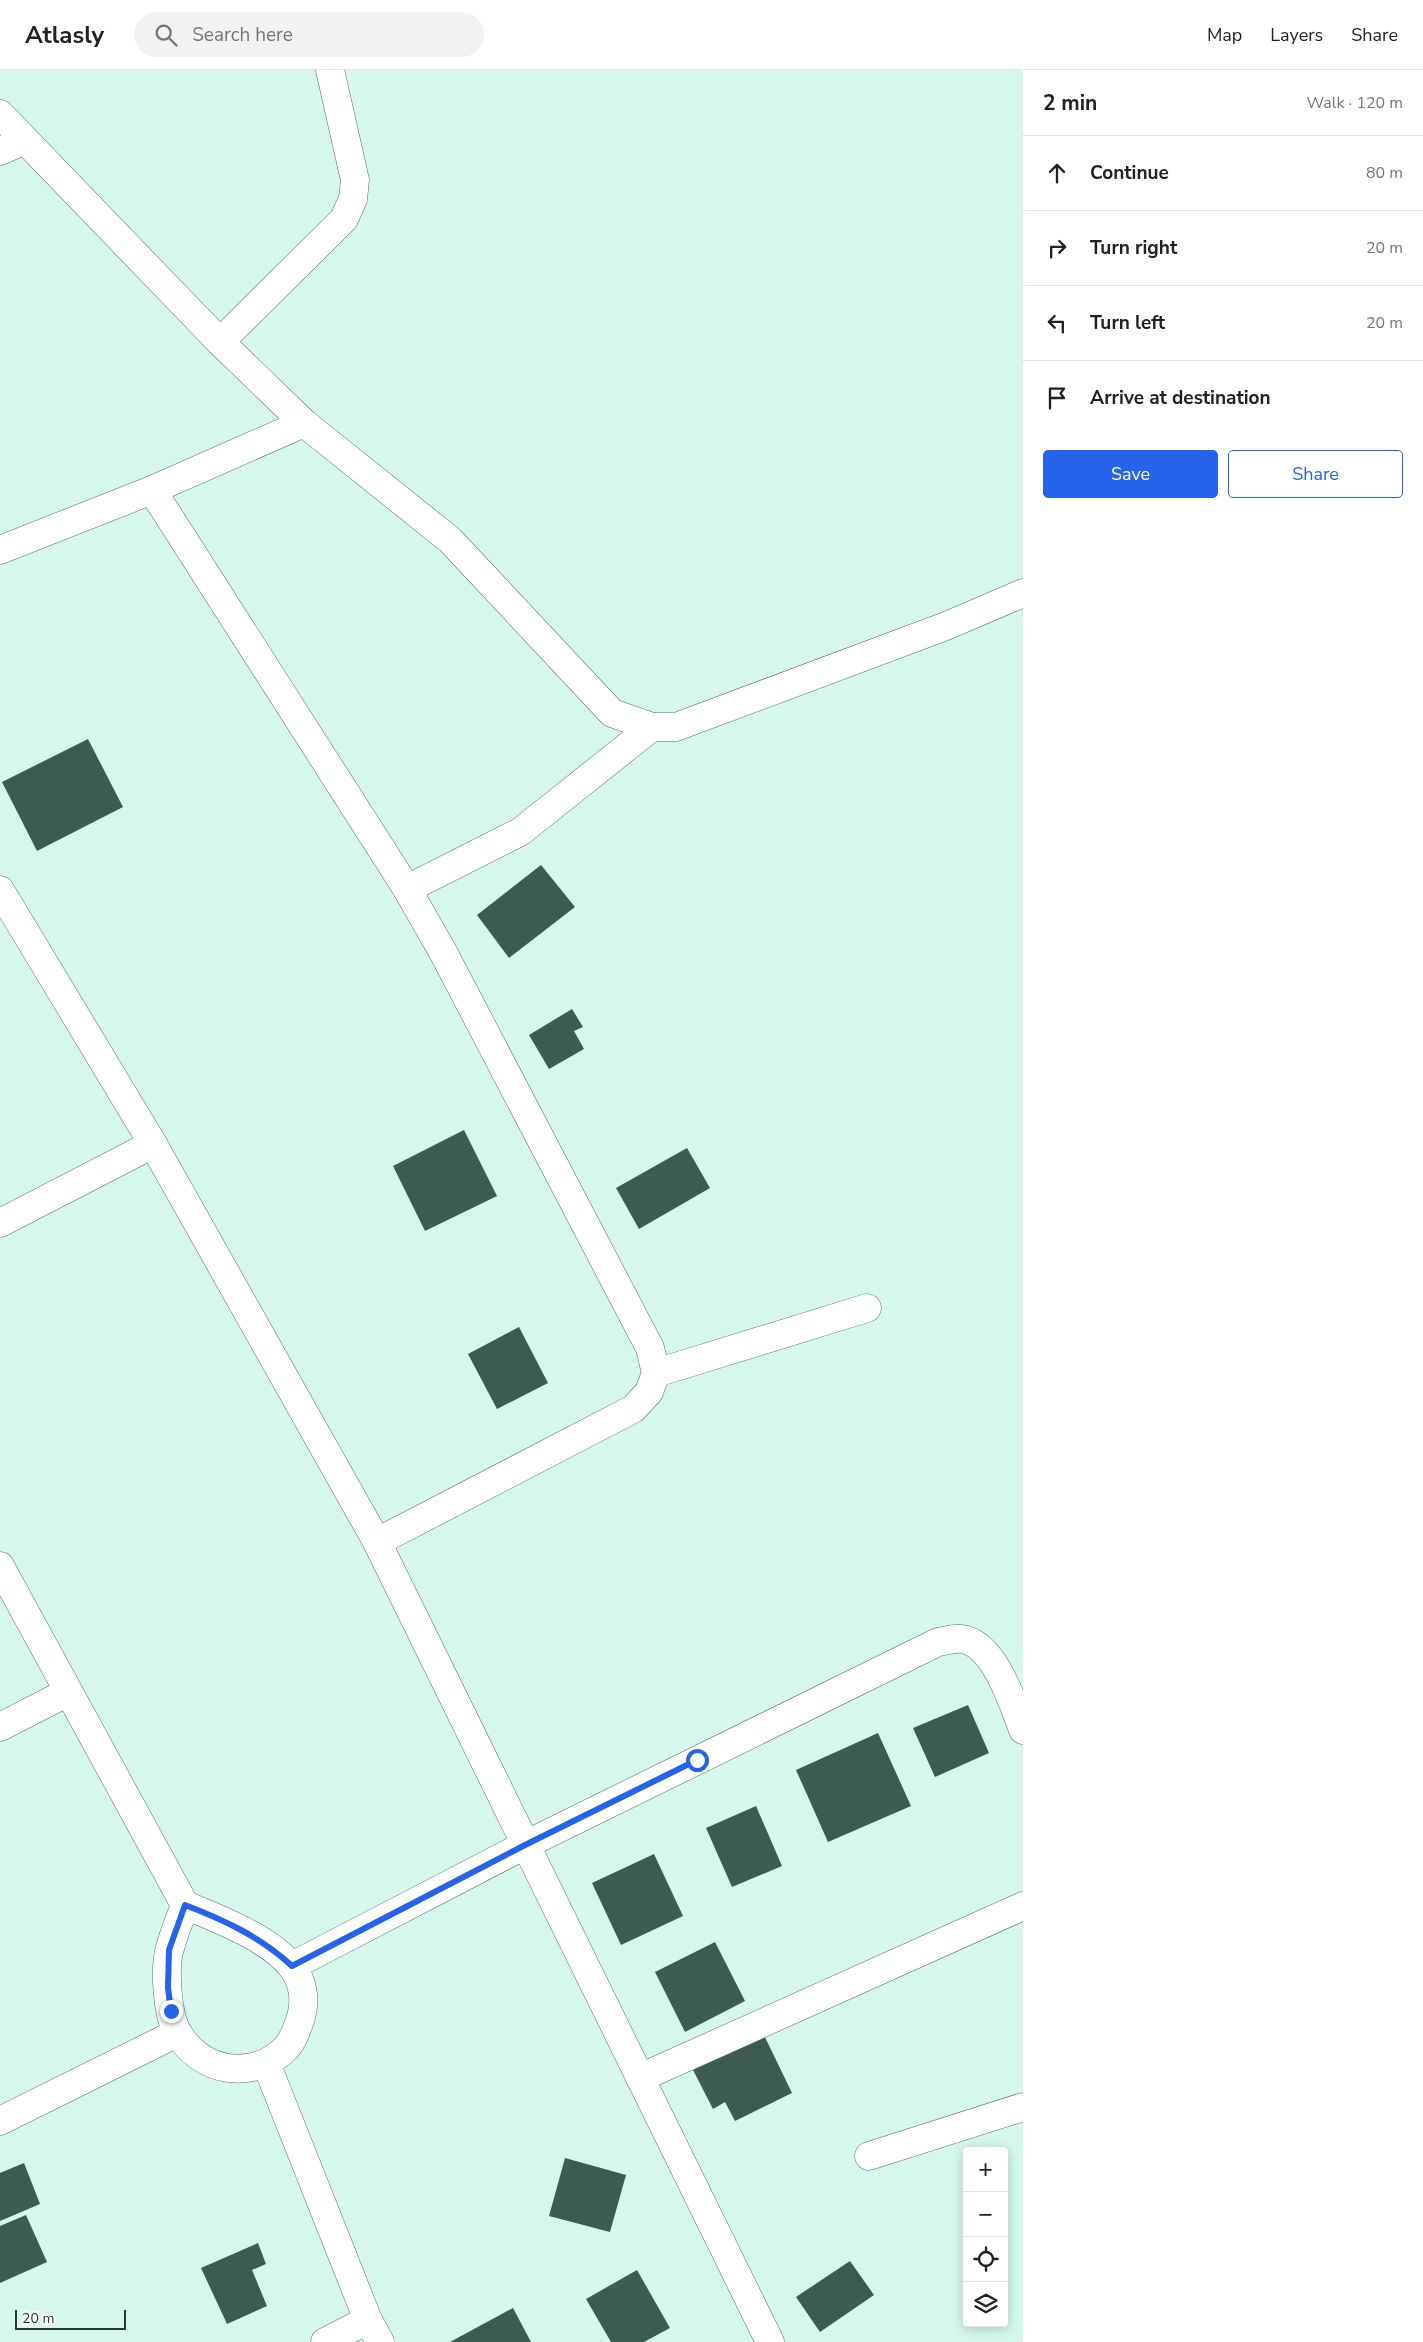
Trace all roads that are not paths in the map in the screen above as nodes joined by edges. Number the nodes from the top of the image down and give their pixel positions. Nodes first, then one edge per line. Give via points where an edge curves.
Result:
1 (330, 70) edge
2 (0, 114) edge
3 (25, 140) junction
4 (0, 150) edge
5 (220, 342) junction
6 (304, 423) junction
7 (152, 490) junction
8 (0, 550) edge
9 (1023, 593) edge
10 (652, 727) junction
11 (407, 889) junction
12 (0, 890) edge
13 (153, 1144) junction
14 (0, 1223) edge
15 (867, 1308) dead end
16 (656, 1373) junction
17 (378, 1542) junction
18 (0, 1566) edge
19 (1015, 1683) edge
20 (68, 1692) junction
21 (0, 1727) edge
22 (1023, 1730) edge
23 (525, 1845) junction
24 (185, 1905) junction
25 (1023, 1906) edge
26 (292, 1966) junction
27 (177, 2033) junction
28 (266, 2063) junction
29 (640, 2078) junction
30 (1023, 2107) edge
31 (0, 2121) edge
32 (869, 2156) dead end
33 (374, 2331) edge
34 (325, 2342) edge
35 (770, 2342) edge

1 - 5 street via 355,180 353,200 344,219
2 - 3 street
3 - 4 street
3 - 5 street
5 - 6 street
6 - 7 street
6 - 10 street via 450,540 612,712
7 - 8 street
7 - 11 street
9 - 10 street via 946,626 676,727
10 - 11 street via 520,832
11 - 16 street via 619,1287 650,1348
12 - 13 street
13 - 14 street
13 - 17 street
15 - 16 street
16 - 17 street via 649,1392 633,1409
17 - 23 street
18 - 20 street
19 - 22 street
19 - 23 street via 983,1648 962,1639 938,1642
20 - 21 street
20 - 24 street
23 - 26 street
23 - 29 street
24 - 26 street via 225,1921 274,1950
24 - 27 street via 169,1950 168,1988
25 - 29 street
26 - 28 street via 301,1981 302,2014 285,2050
27 - 28 street via 192,2051 211,2065 244,2069
27 - 31 street
28 - 33 street
29 - 35 street
30 - 32 street
33 - 34 street

